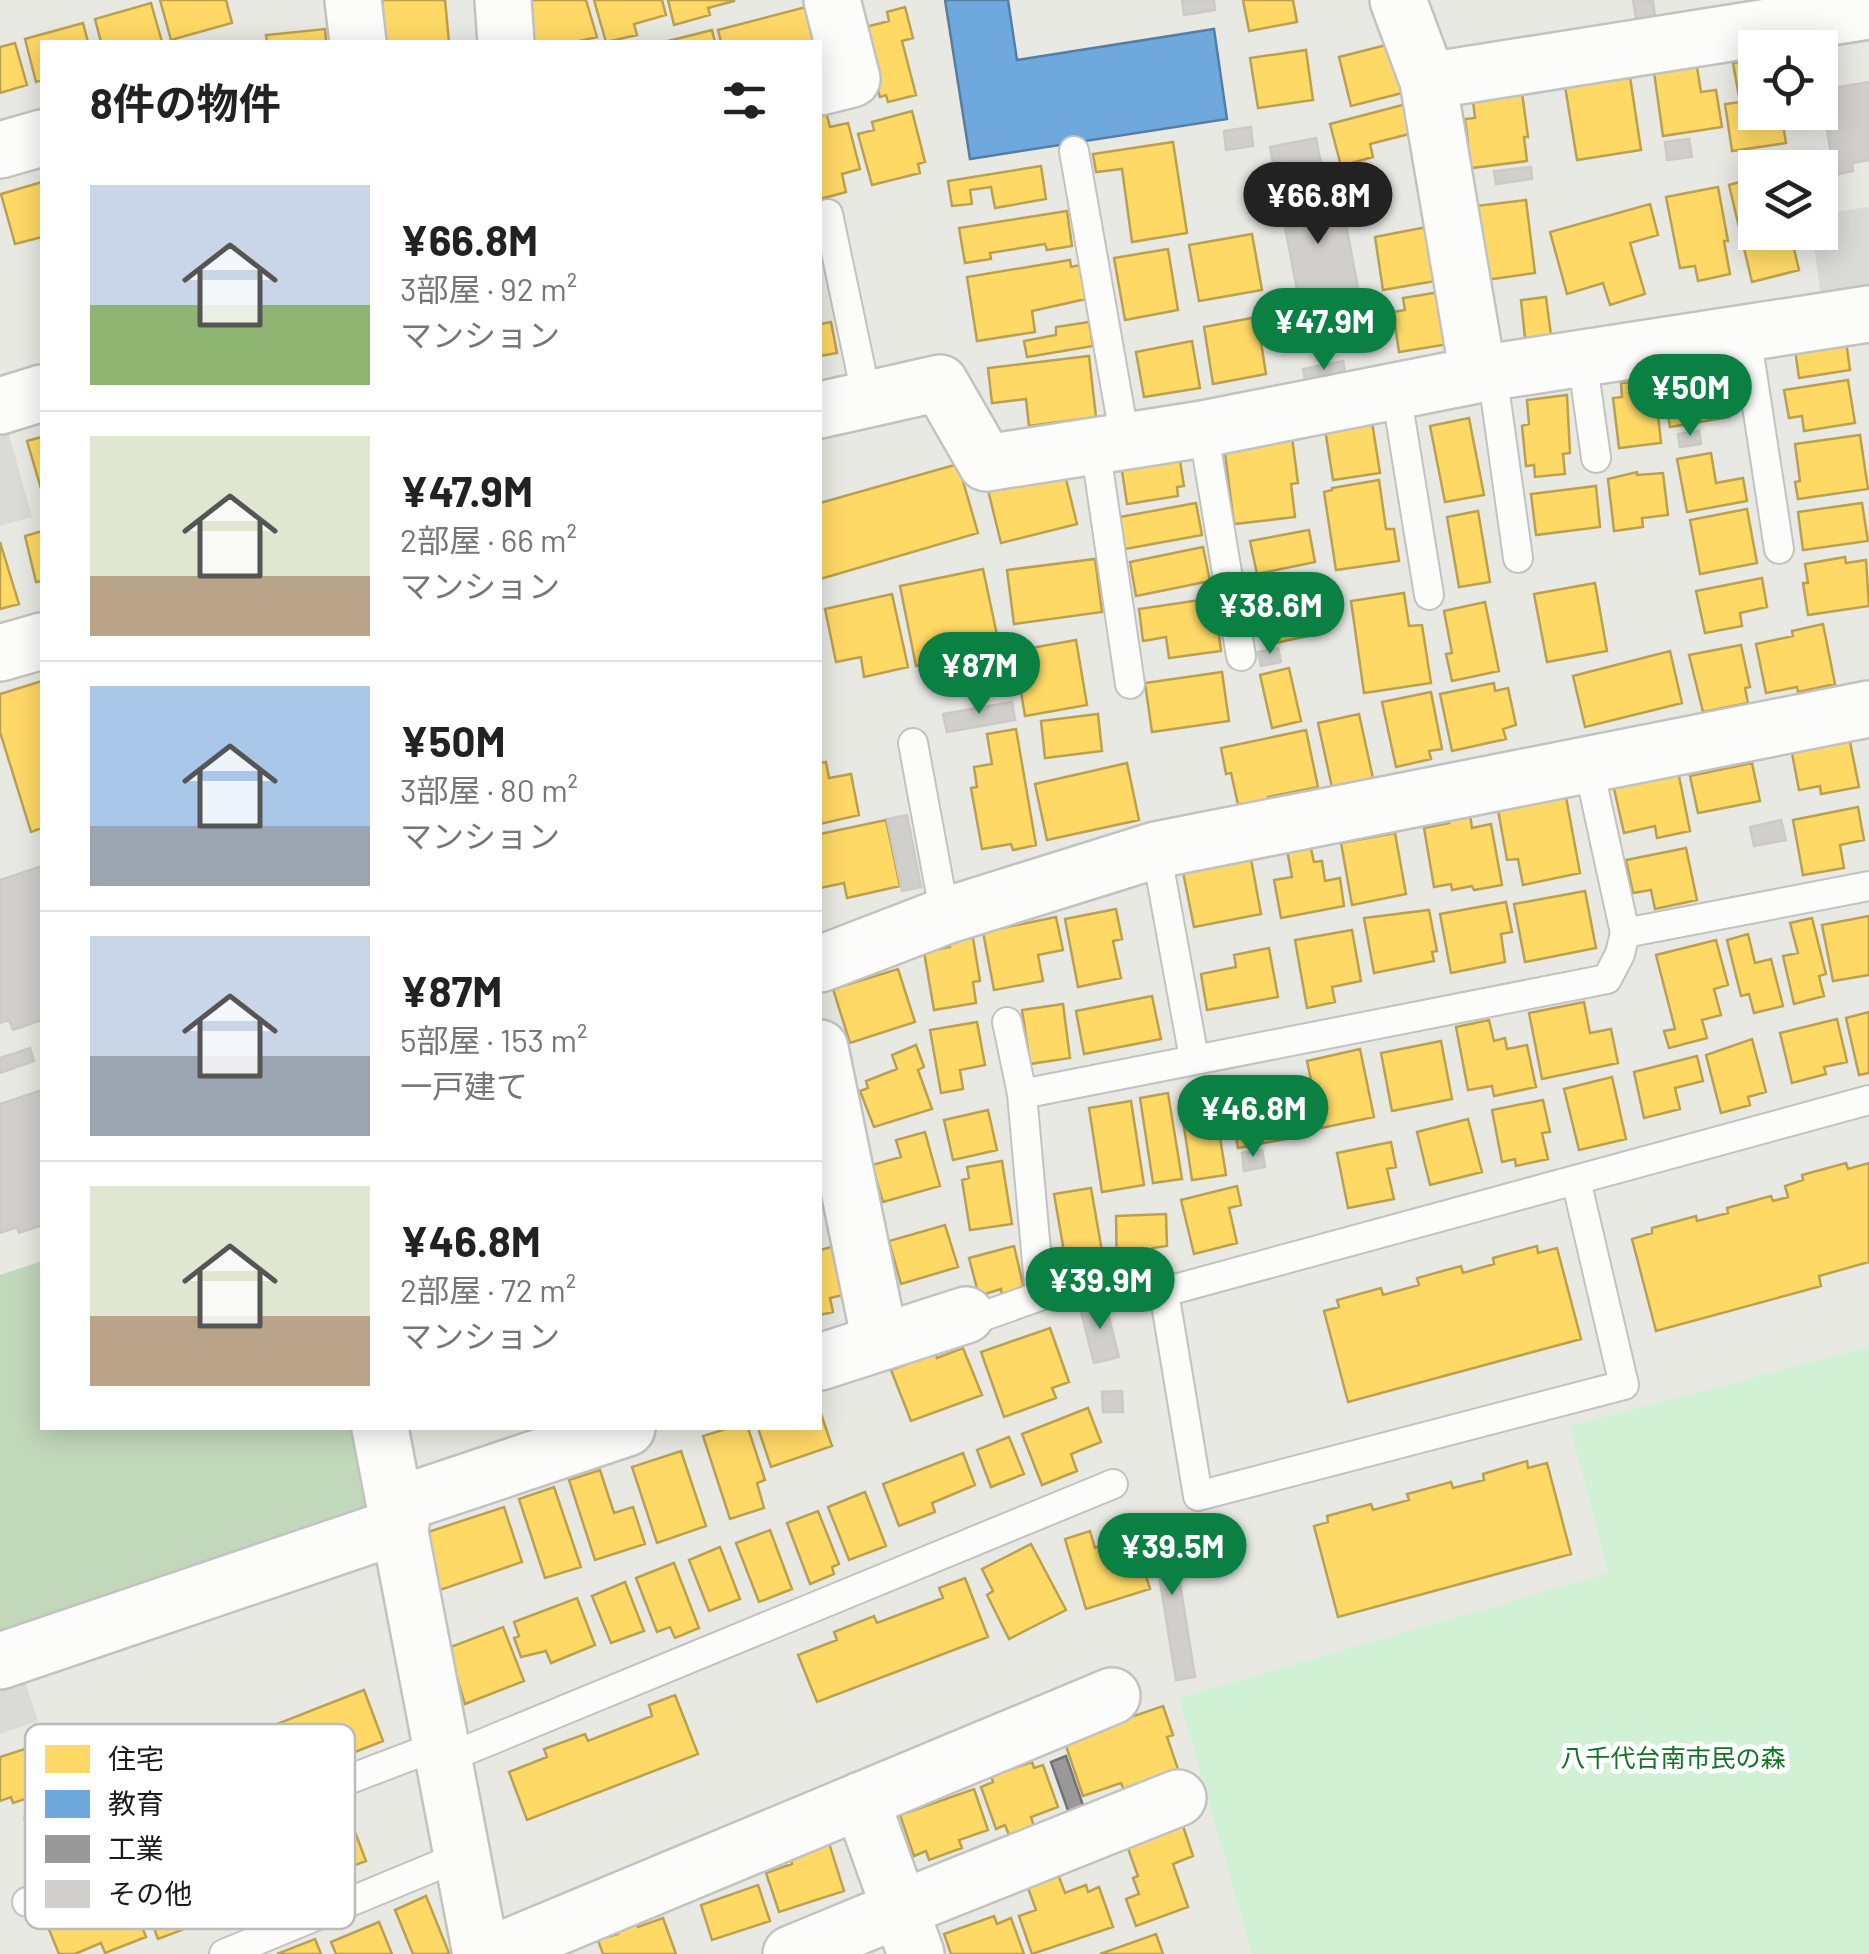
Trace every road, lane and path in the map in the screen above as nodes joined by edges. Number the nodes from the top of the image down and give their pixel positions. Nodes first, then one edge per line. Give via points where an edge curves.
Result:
1 (353, 0) edge
2 (502, 0) edge
3 (832, 0) edge
4 (1398, 0) edge
5 (1869, 11) edge
6 (358, 40) edge
7 (506, 40) edge
8 (1428, 81) junction
9 (822, 86) edge
10 (40, 139) edge
11 (0, 150) edge
12 (1074, 151) dead end
13 (828, 214) dead end
14 (1869, 314) edge
15 (1746, 334) junction
16 (1582, 358) junction
17 (1485, 373) junction
18 (1396, 392) junction
19 (40, 394) edge
20 (843, 404) edge
21 (0, 406) edge
22 (1203, 429) junction
23 (1110, 443) junction
24 (1596, 458) dead end
25 (1778, 549) dead end
26 (1518, 558) dead end
27 (1429, 595) dead end
28 (40, 642) edge
29 (0, 653) edge
30 (1241, 656) dead end
31 (1130, 684) dead end
32 (1869, 709) edge
33 (913, 743) dead end
34 (1588, 764) junction
35 (1156, 850) junction
36 (1869, 886) edge
37 (945, 916) junction
38 (1625, 933) junction
39 (822, 963) edge
40 (1007, 1022) dead end
41 (822, 1058) edge
42 (1194, 1058) junction
43 (1022, 1094) junction
44 (1869, 1100) edge
45 (1576, 1180) junction
46 (966, 1315) joint
47 (880, 1342) junction
48 (822, 1361) edge
49 (380, 1430) edge
50 (622, 1430) edge
51 (1113, 1484) dead end
52 (399, 1515) junction
53 (0, 1661) edge
54 (1112, 1696) dead end
55 (443, 1751) junction
56 (355, 1783) edge
57 (1178, 1798) dead end
58 (861, 1800) junction
59 (462, 1855) junction
60 (355, 1900) edge
61 (284, 1929) edge
62 (908, 1932) edge
63 (224, 1954) edge
64 (481, 1954) edge
65 (492, 1954) edge
66 (791, 1954) edge

1 - 6 street
2 - 7 street
3 - 9 street via 852,78
4 - 8 street
5 - 8 street
8 - 17 street
10 - 11 street
12 - 23 lane
13 - 20 lane
14 - 15 street
15 - 16 street
15 - 25 lane
16 - 17 street
16 - 24 lane
17 - 18 street
17 - 26 lane
18 - 22 street
18 - 27 lane
19 - 21 street
20 - 23 street via 940,383 986,463
22 - 23 street
22 - 30 lane
23 - 31 lane
28 - 29 street
32 - 34 street
33 - 37 lane
34 - 35 street
34 - 38 lane
35 - 37 street
35 - 42 lane
36 - 38 lane
37 - 39 street
38 - 42 lane via 1607,980
40 - 43 lane
41 - 47 street
42 - 43 lane
43 - 46 lane via 1040,1296 978,1318
44 - 45 lane
45 - 45 lane via 1164,1292 1198,1496 1624,1384
46 - 47 street
47 - 48 street
49 - 52 street
50 - 52 street
51 - 55 lane
52 - 53 street
52 - 55 street
54 - 58 street
55 - 56 lane
55 - 59 street
57 - 62 street
58 - 62 street
58 - 65 street
59 - 60 lane
59 - 64 street
61 - 63 lane
62 - 66 street

